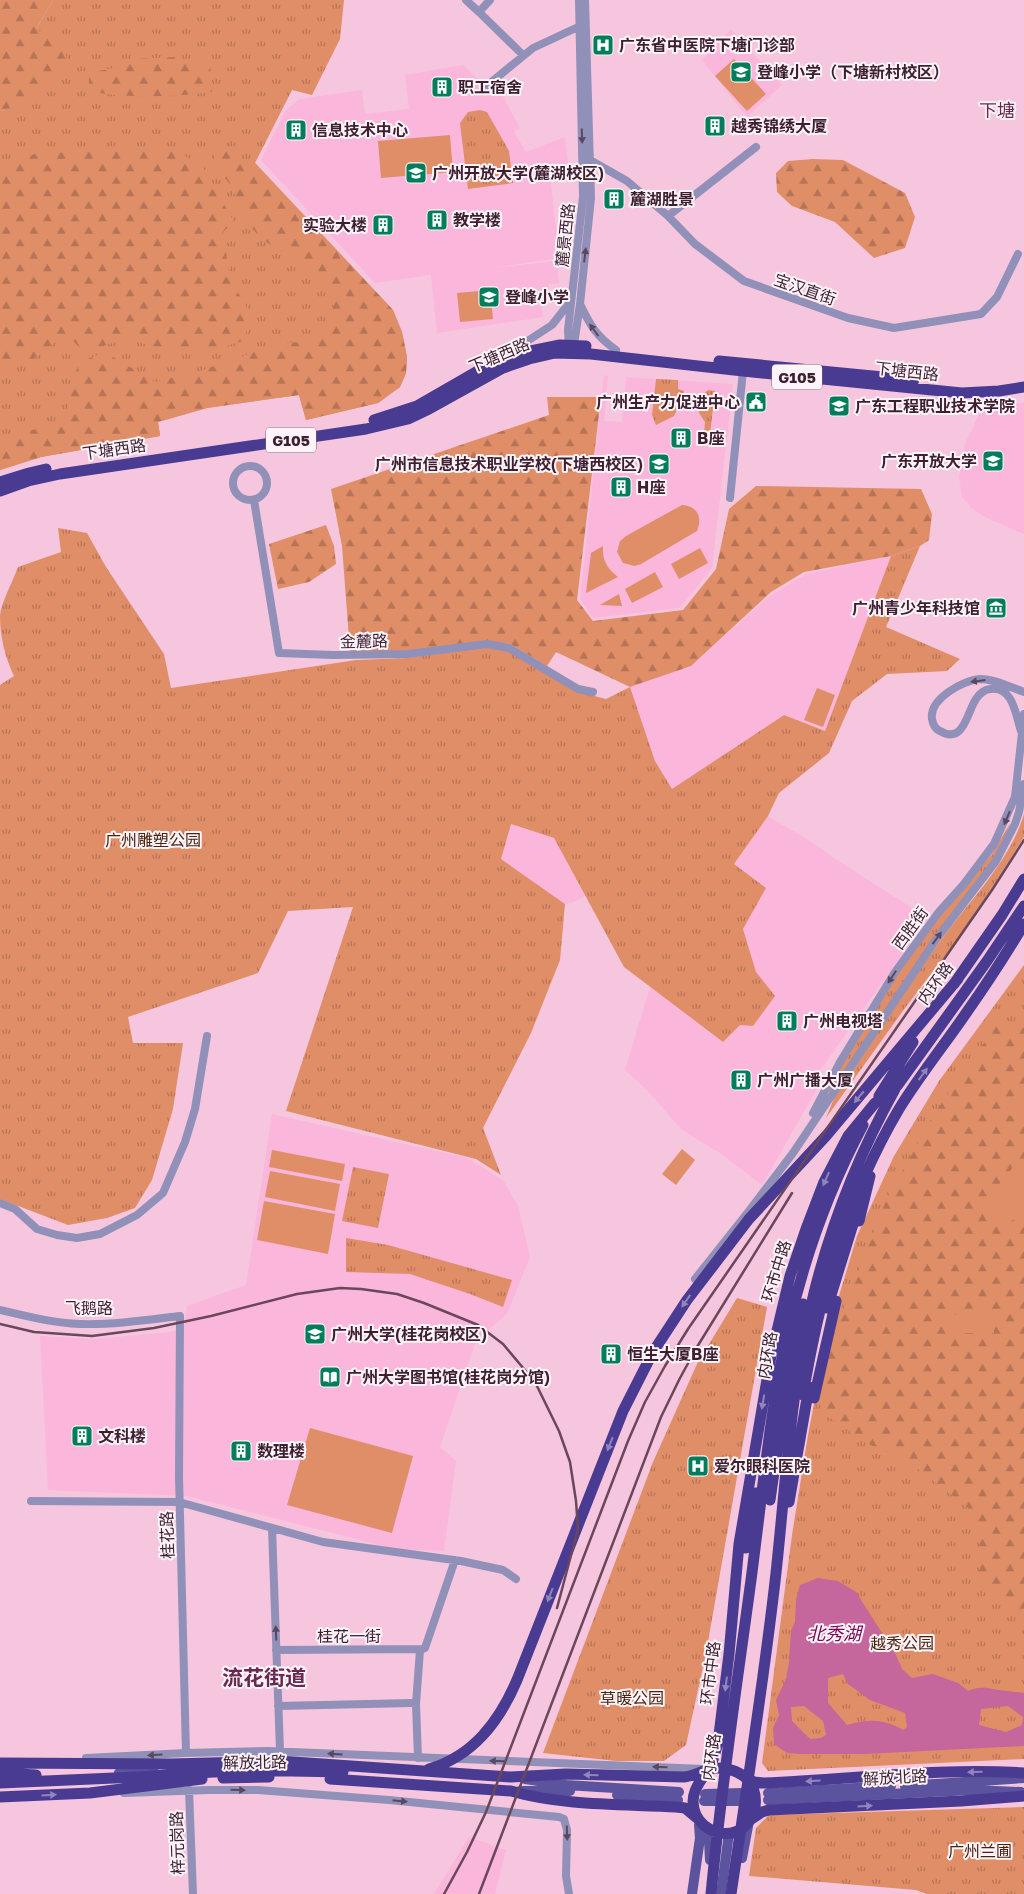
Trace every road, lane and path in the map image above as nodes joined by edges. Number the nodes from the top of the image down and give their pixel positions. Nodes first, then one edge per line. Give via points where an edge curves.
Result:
1 (466, 0) edge
2 (490, 0) edge
3 (579, 0) edge
4 (585, 0) edge
5 (478, 12) junction
6 (578, 27) junction
7 (523, 56) junction
8 (484, 88) dead end
9 (756, 147) dead end
10 (590, 160) junction
11 (668, 216) junction
12 (1018, 254) dead end
13 (571, 300) junction
14 (580, 304) junction
15 (571, 347) junction
16 (616, 350) junction
17 (497, 361) junction
18 (742, 372) junction
19 (1024, 380) edge
20 (1024, 387) edge
21 (0, 482) edge
22 (0, 491) edge
23 (730, 498) dead end
24 (254, 500) junction
25 (592, 692) dead end
26 (1024, 692) edge
27 (1024, 714) edge
28 (1022, 736) junction
29 (1024, 784) edge
30 (1024, 879) edge
31 (1024, 885) edge
32 (1024, 894) edge
33 (1024, 906) edge
34 (1023, 927) edge
35 (958, 979) junction
36 (207, 1036) dead end
37 (924, 1040) junction
38 (897, 1086) junction
39 (848, 1136) junction
40 (879, 1145) junction
41 (793, 1152) junction
42 (0, 1203) edge
43 (695, 1279) dead end
44 (0, 1310) edge
45 (180, 1316) joint
46 (782, 1359) junction
47 (31, 1501) dead end
48 (180, 1502) junction
49 (272, 1528) junction
50 (455, 1560) junction
51 (775, 1575) junction
52 (516, 1579) dead end
53 (748, 1634) junction
54 (422, 1649) junction
55 (276, 1650) junction
56 (729, 1654) junction
57 (412, 1703) dead end
58 (278, 1706) junction
59 (280, 1752) junction
60 (186, 1753) junction
61 (418, 1758) junction
62 (4, 1763) edge
63 (172, 1764) junction
64 (709, 1769) junction
65 (0, 1773) edge
66 (1024, 1773) edge
67 (137, 1777) junction
68 (510, 1777) junction
69 (0, 1778) edge
70 (746, 1778) junction
71 (1024, 1778) edge
72 (0, 1783) edge
73 (110, 1790) junction
74 (189, 1790) junction
75 (511, 1791) junction
76 (1024, 1794) edge
77 (0, 1797) edge
78 (704, 1797) dead end
79 (742, 1797) dead end
80 (698, 1819) junction
81 (749, 1821) junction
82 (729, 1832) junction
83 (737, 1853) junction
84 (710, 1855) junction
85 (719, 1867) junction
86 (695, 1874) junction
87 (193, 1894) edge
88 (569, 1894) edge
89 (692, 1894) edge
90 (706, 1894) edge
91 (711, 1894) edge
92 (716, 1894) edge
93 (721, 1894) edge
94 (731, 1894) edge
95 (736, 1894) edge

1 - 5 street
2 - 5 street
3 - 6 street, 麓景西路
4 - 10 street, 麓景西路
5 - 7 street
6 - 7 street
6 -> 13 street, 麓景西路 via 583,197
7 - 8 street
9 - 11 street
10 - 11 street, 宝汉直街 via 627,181
14 -> 10 street, 麓景西路 via 590,214
11 - 12 street, 宝汉直街 via 696,244 744,281 848,318 894,328 980,314 997,297
13 - 15 street, 麓景西路
13 - 17 street via 552,324
14 - 15 street, 麓景西路
16 -> 14 street via 592,329
15 - 16 highway, 下塘西路 / G105
15 - 17 highway, 下塘西路 / G105 via 538,348
15 - 18 highway, 下塘西路 / G105
15 - 22 highway, 下塘西路 / G105 via 513,364 418,415 387,424 60,474
16 - 19 highway, 下塘西路 / G105 via 960,385 993,385
17 - 21 highway, 下塘西路 / G105 via 417,406 382,418 73,464 29,472
18 - 20 highway, 下塘西路 / G105 via 962,393 999,392
18 - 23 street
24 - 24 street via 238,496 233,486 235,474 244,467 260,469 268,484 263,495
24 - 25 street, 金麓路 via 279,653 408,654 487,644 509,648 578,689
26 -> 28 street via 993,681 974,680 959,686 936,702 932,709 935,728 943,733 957,733 982,692 997,689 1004,692 1013,704
27 - 28 street, 西胜街
28 -> 41 street, 西胜街 via 1015,797 994,844 895,972 840,1062
41 -> 29 street, 西胜街 via 937,938 996,861 1019,812
30 - 35 highway, 内环路
31 - 37 highway
32 - 51 highway, 内环路 via 901,1078 846,1192 827,1246 807,1323 787,1454
33 - 37 highway, 环市中路 via 988,961
40 -> 34 highway via 916,1083
35 - 46 highway, 内环路 via 891,1076 831,1192 811,1246
35 -> 67 highway via 826,1136 749,1218 662,1339 623,1411 512,1691 498,1718 477,1742 463,1754 439,1766 405,1773 244,1770
36 - 42 street via 195,1109 185,1142 163,1192 137,1215 100,1234 77,1238 37,1229 15,1210
37 - 38 highway, 环市中路
37 - 39 highway via 885,1081
38 - 39 highway, 环市中路 via 868,1110
38 - 53 highway via 867,1131 838,1189 806,1291 788,1375
39 -> 56 highway, 环市中路 via 824,1182 809,1221 776,1327 739,1544
40 - 51 highway via 813,1365
40 - 70 highway via 831,1320 796,1492 782,1525
41 - 43 street, 西胜街
44 - 45 street, 飞鹅路 via 78,1324
45 - 48 street, 桂花路
46 - 53 highway, 内环路
46 - 56 highway via 764,1445
47 - 48 street
48 - 49 street
48 - 60 street, 桂花路
49 - 50 street via 323,1542
55 -> 49 street
50 - 52 street via 503,1570
50 - 54 street
51 - 83 highway, 内环路
53 - 85 highway, 内环路
53 - 92 highway
54 - 55 street, 桂花一街
54 - 61 street via 416,1704
55 - 58 street
56 -> 64 highway, 环市中路 via 718,1743
57 - 58 street
58 - 59 street
59 - 60 street
61 -> 59 street
60 -> 62 street
64 -> 61 street
62 - 63 highway, 解放北路
63 - 68 highway, 解放北路 via 288,1761
63 - 69 main road via 105,1775
64 -> 68 highway, 解放北路 via 684,1777 566,1774
64 - 70 highway via 732,1770
64 - 80 highway via 698,1782 694,1794
65 - 67 highway
66 -> 70 highway via 952,1773 764,1783
67 - 72 highway
68 - 75 main road, 解放北路 via 678,1796
70 - 81 highway via 756,1799
71 - 76 main road, 解放北路 via 768,1796 970,1790
73 - 74 street via 131,1793
73 - 75 highway, 解放北路 via 209,1779 281,1777
77 -> 73 highway, 解放北路
74 - 87 street, 梓元岗路
74 -> 88 street via 307,1793 559,1817 564,1819 567,1830
75 - 80 highway, 解放北路 via 557,1800 685,1808
81 -> 76 highway via 769,1810 970,1800
78 - 79 main road
80 - 82 highway via 711,1830
80 - 84 main road via 709,1840
80 - 86 main road via 700,1838
81 - 82 highway via 742,1828
81 - 95 main road
82 - 85 main road
83 - 94 highway, 内环路
83 - 95 highway
84 - 85 main road via 716,1857
84 - 86 main road via 703,1857
84 - 90 main road
85 - 90 highway
85 - 91 highway, 内环路
85 - 93 main road
86 - 89 main road

